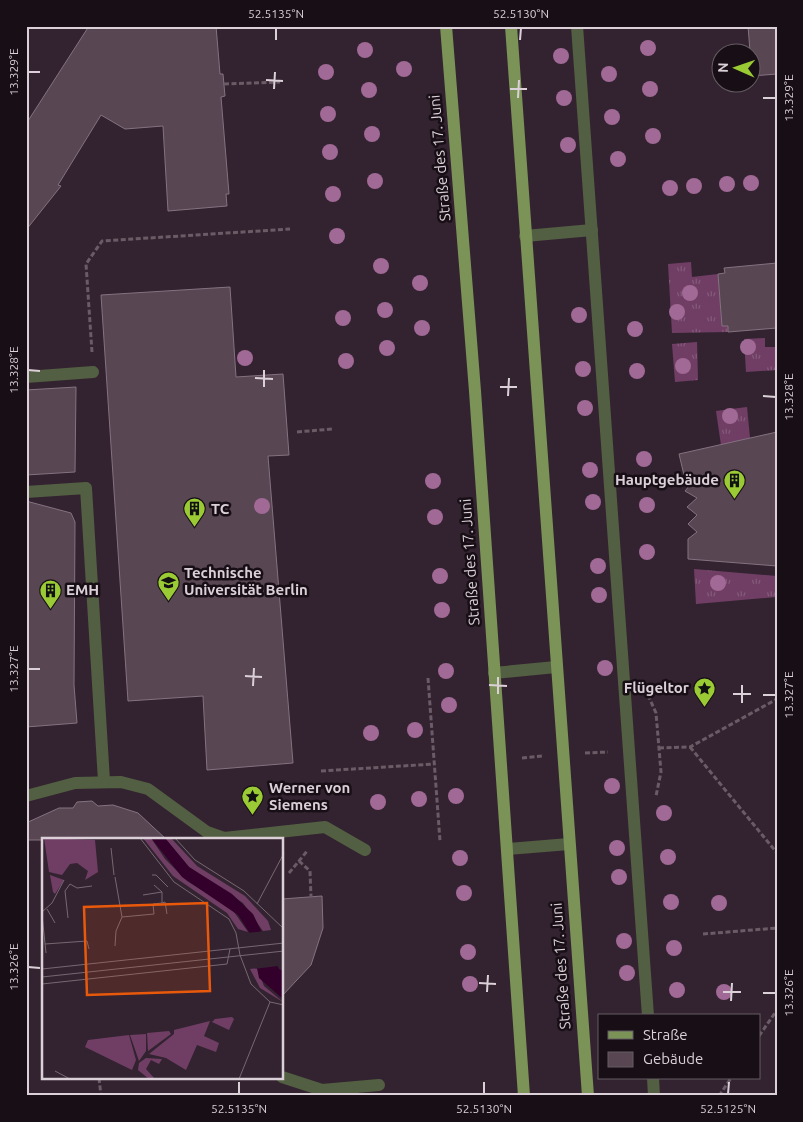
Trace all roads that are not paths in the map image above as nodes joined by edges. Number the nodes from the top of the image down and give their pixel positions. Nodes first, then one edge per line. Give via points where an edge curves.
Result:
1 (446, 26) edge
2 (511, 26) edge
3 (577, 26) edge
4 (592, 230) junction
5 (525, 236) junction
6 (93, 372) road end
7 (26, 377) edge
8 (26, 492) edge
9 (556, 667) junction
10 (494, 673) junction
11 (104, 781) junction
12 (26, 796) edge
13 (569, 844) junction
14 (507, 849) junction
15 (365, 850) dead end
16 (648, 1014) edge
17 (284, 1077) edge
18 (653, 1080) edge
19 (379, 1085) dead end
20 (320, 1093) edge
21 (524, 1096) edge
22 (588, 1096) edge
23 (654, 1096) edge

1 - 10 main road, Straße des 17. Juni
2 - 5 main road, Straße des 17. Juni
3 - 4 lane
4 - 5 lane
4 - 16 lane
5 - 9 main road, Straße des 17. Juni
6 - 7 lane
8 - 11 lane via 86,488
9 - 10 lane
9 - 13 main road, Straße des 17. Juni
10 - 14 main road, Straße des 17. Juni
11 - 12 lane via 75,783
11 - 15 lane via 148,789 207,832 224,838 325,827
13 - 14 lane
13 - 22 main road, Straße des 17. Juni
14 - 21 main road, Straße des 17. Juni
17 - 20 lane
18 - 23 lane
19 - 20 lane

